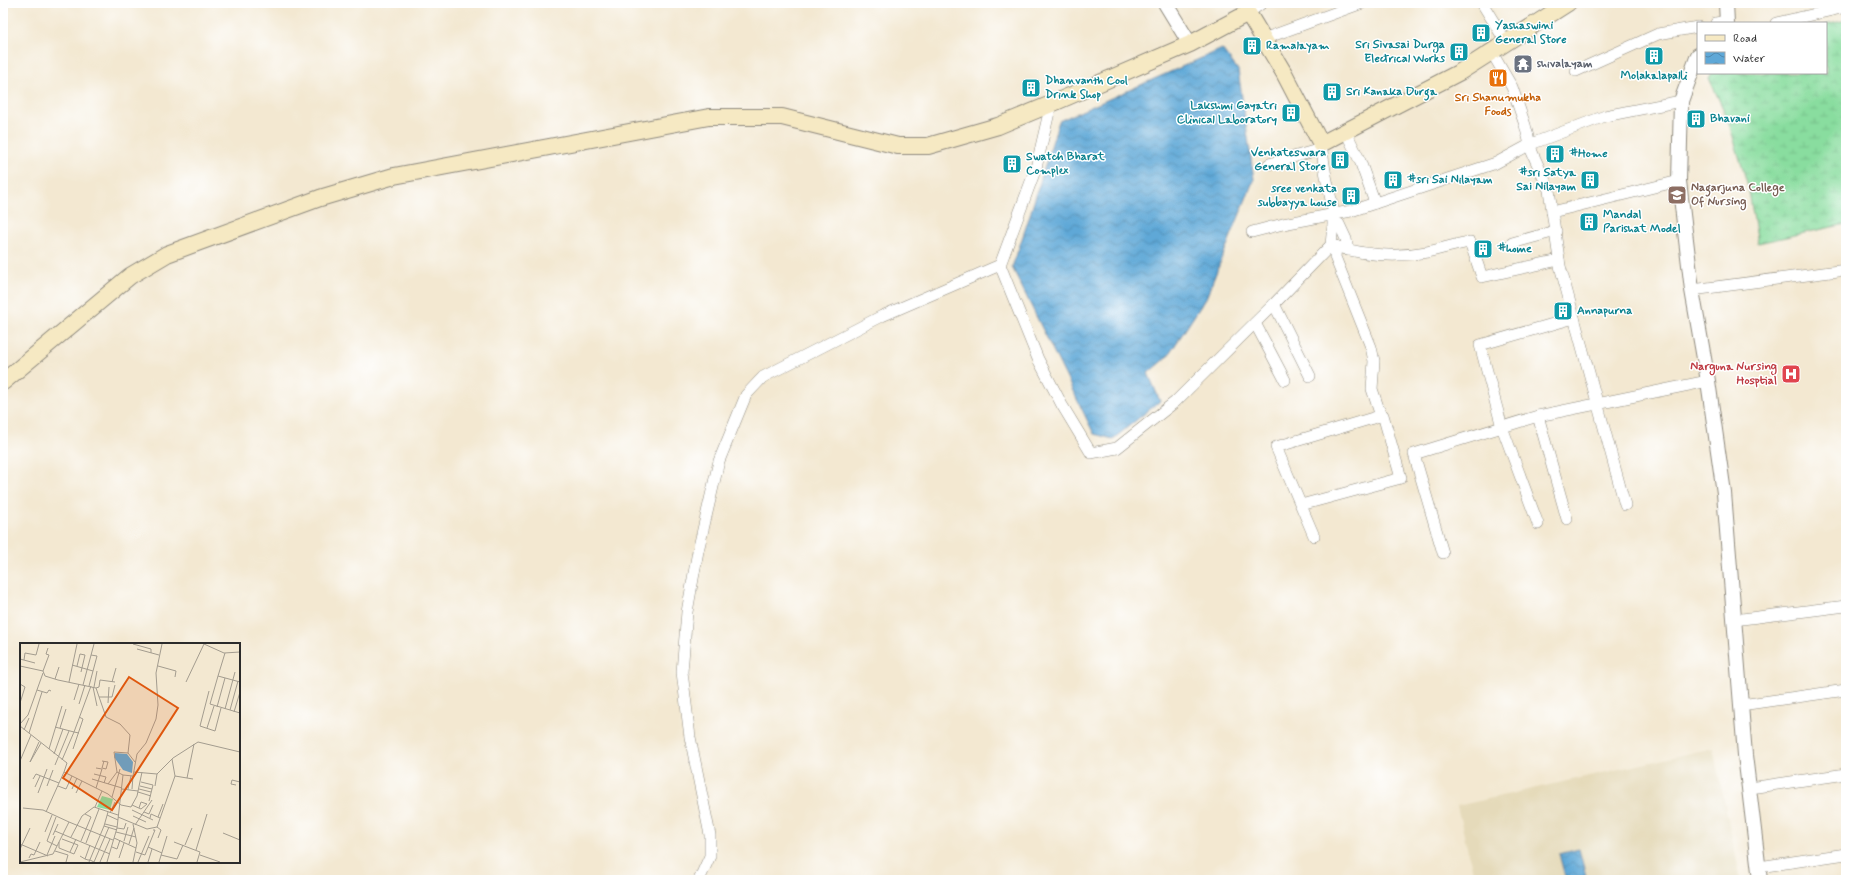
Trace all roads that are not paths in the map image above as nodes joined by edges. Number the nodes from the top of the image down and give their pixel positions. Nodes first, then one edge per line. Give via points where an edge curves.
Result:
1 (1165, 3) edge
2 (1262, 3) edge
3 (1362, 3) edge
4 (1482, 3) edge
5 (1568, 3) edge
6 (1726, 3) edge
7 (1846, 7) edge
8 (1248, 13) junction
9 (1723, 22) edge
10 (1780, 22) edge
11 (1697, 27) edge
12 (1263, 39) junction
13 (1506, 42) junction
14 (1190, 44) junction
15 (1491, 51) junction
16 (1697, 58) edge
17 (1576, 71) dead end
18 (1681, 101) junction
19 (1050, 104) junction
20 (1345, 130) junction
21 (1531, 144) junction
22 (1321, 146) junction
23 (1268, 164) dead end
24 (1679, 181) junction
25 (1375, 203) junction
26 (1552, 212) junction
27 (1334, 218) junction
28 (1556, 231) junction
29 (1252, 232) dead end
30 (1512, 243) dead end
31 (1334, 245) junction
32 (1348, 250) junction
33 (1559, 260) junction
34 (1000, 265) junction
35 (1846, 270) edge
36 (1692, 290) junction
37 (1274, 304) junction
38 (1574, 318) junction
39 (1255, 323) junction
40 (1310, 376) dead end
41 (1286, 380) dead end
42 (1708, 381) junction
43 (3, 382) edge
44 (1599, 402) junction
45 (1380, 416) junction
46 (1538, 416) junction
47 (1502, 427) junction
48 (1414, 454) junction
49 (1397, 459) junction
50 (1301, 505) junction
51 (1625, 505) dead end
52 (1567, 519) dead end
53 (1538, 524) dead end
54 (1314, 536) dead end
55 (1443, 553) dead end
56 (1846, 606) edge
57 (1734, 620) junction
58 (1846, 690) edge
59 (1741, 705) junction
60 (1846, 774) edge
61 (1750, 788) junction
62 (1846, 854) edge
63 (1760, 873) edge
64 (699, 880) edge

1 - 14 street
2 - 8 street
3 - 12 street
4 - 13 street
5 - 13 main road
6 - 9 street
7 - 10 street
8 - 12 main road
8 - 14 main road
11 - 17 street via 1658,34
12 - 22 main road
13 - 15 main road
14 - 19 main road
15 - 20 main road via 1460,72
15 - 21 street via 1512,87
16 - 18 street
18 - 21 street via 1606,116
18 - 24 street
19 - 34 street via 1036,168
19 - 43 main road via 998,126 928,146 898,146 782,117 709,117 394,176 320,198 167,254 130,276
20 - 22 main road
20 - 25 street
21 - 25 street via 1496,163
21 - 26 street via 1549,190
22 - 23 street
22 - 27 street
24 - 26 street
24 - 36 street
25 - 27 street
26 - 28 street
27 - 29 street via 1283,224
27 - 31 street
27 - 32 street via 1342,230
28 - 30 street
28 - 33 street
31 - 32 street
31 - 37 street
31 - 45 street via 1335,257 1371,347 1374,361 1372,389
32 - 33 street via 1400,254 1426,252 1470,242 1482,277
33 - 38 street
34 - 39 street via 1038,359 1091,454 1117,448 1169,406
34 - 64 street via 882,316 763,377 746,395 719,461 687,612 682,672 690,737 710,835 710,856
35 - 36 street
36 - 42 street
37 - 39 street
37 - 40 street
38 - 44 street
38 - 47 street via 1480,345
39 - 41 street
42 - 44 street
42 - 57 street via 1724,493
44 - 46 street
44 - 51 street
45 - 49 street via 1383,415
45 - 50 street via 1276,446
46 - 47 street
46 - 52 street
47 - 48 street
47 - 53 street
48 - 49 street
48 - 55 street
49 - 50 street via 1401,478
50 - 54 street
56 - 57 street
57 - 59 street
58 - 59 street
59 - 61 street
60 - 61 street
61 - 63 street
62 - 63 street

